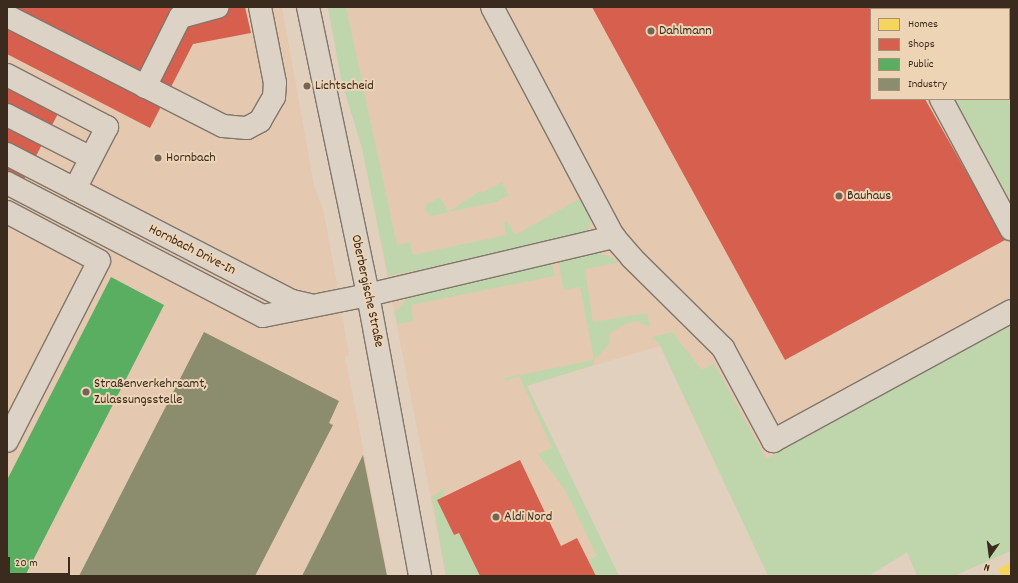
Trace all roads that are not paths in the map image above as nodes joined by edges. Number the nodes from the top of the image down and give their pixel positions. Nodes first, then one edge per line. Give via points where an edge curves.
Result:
1 (218, 7) edge
2 (260, 7) edge
3 (308, 7) edge
4 (492, 7) edge
5 (7, 16) edge
6 (7, 75) edge
7 (145, 87) junction
8 (942, 100) edge
9 (7, 114) edge
10 (7, 154) edge
11 (91, 158) junction
12 (7, 184) edge
13 (75, 189) junction
14 (7, 212) edge
15 (1011, 229) edge
16 (614, 237) junction
17 (368, 295) junction
18 (310, 305) junction
19 (1011, 310) edge
20 (7, 441) edge
21 (420, 576) edge

1 - 7 street via 180,17
2 - 7 street via 275,82 274,97 260,121 247,128 234,129
3 - 17 street, Oberbergische Straße
4 - 16 street
5 - 7 street
6 - 11 street via 107,127
8 - 15 street
9 - 11 street
10 - 13 street, Hornbach Drive-In
11 - 13 street
12 - 18 street via 263,316
13 - 18 street, Hornbach Drive-In via 292,301
14 - 20 street via 99,261
16 - 17 street
16 - 19 street via 723,348 773,441
17 - 18 street
17 - 21 street, Oberbergische Straße

